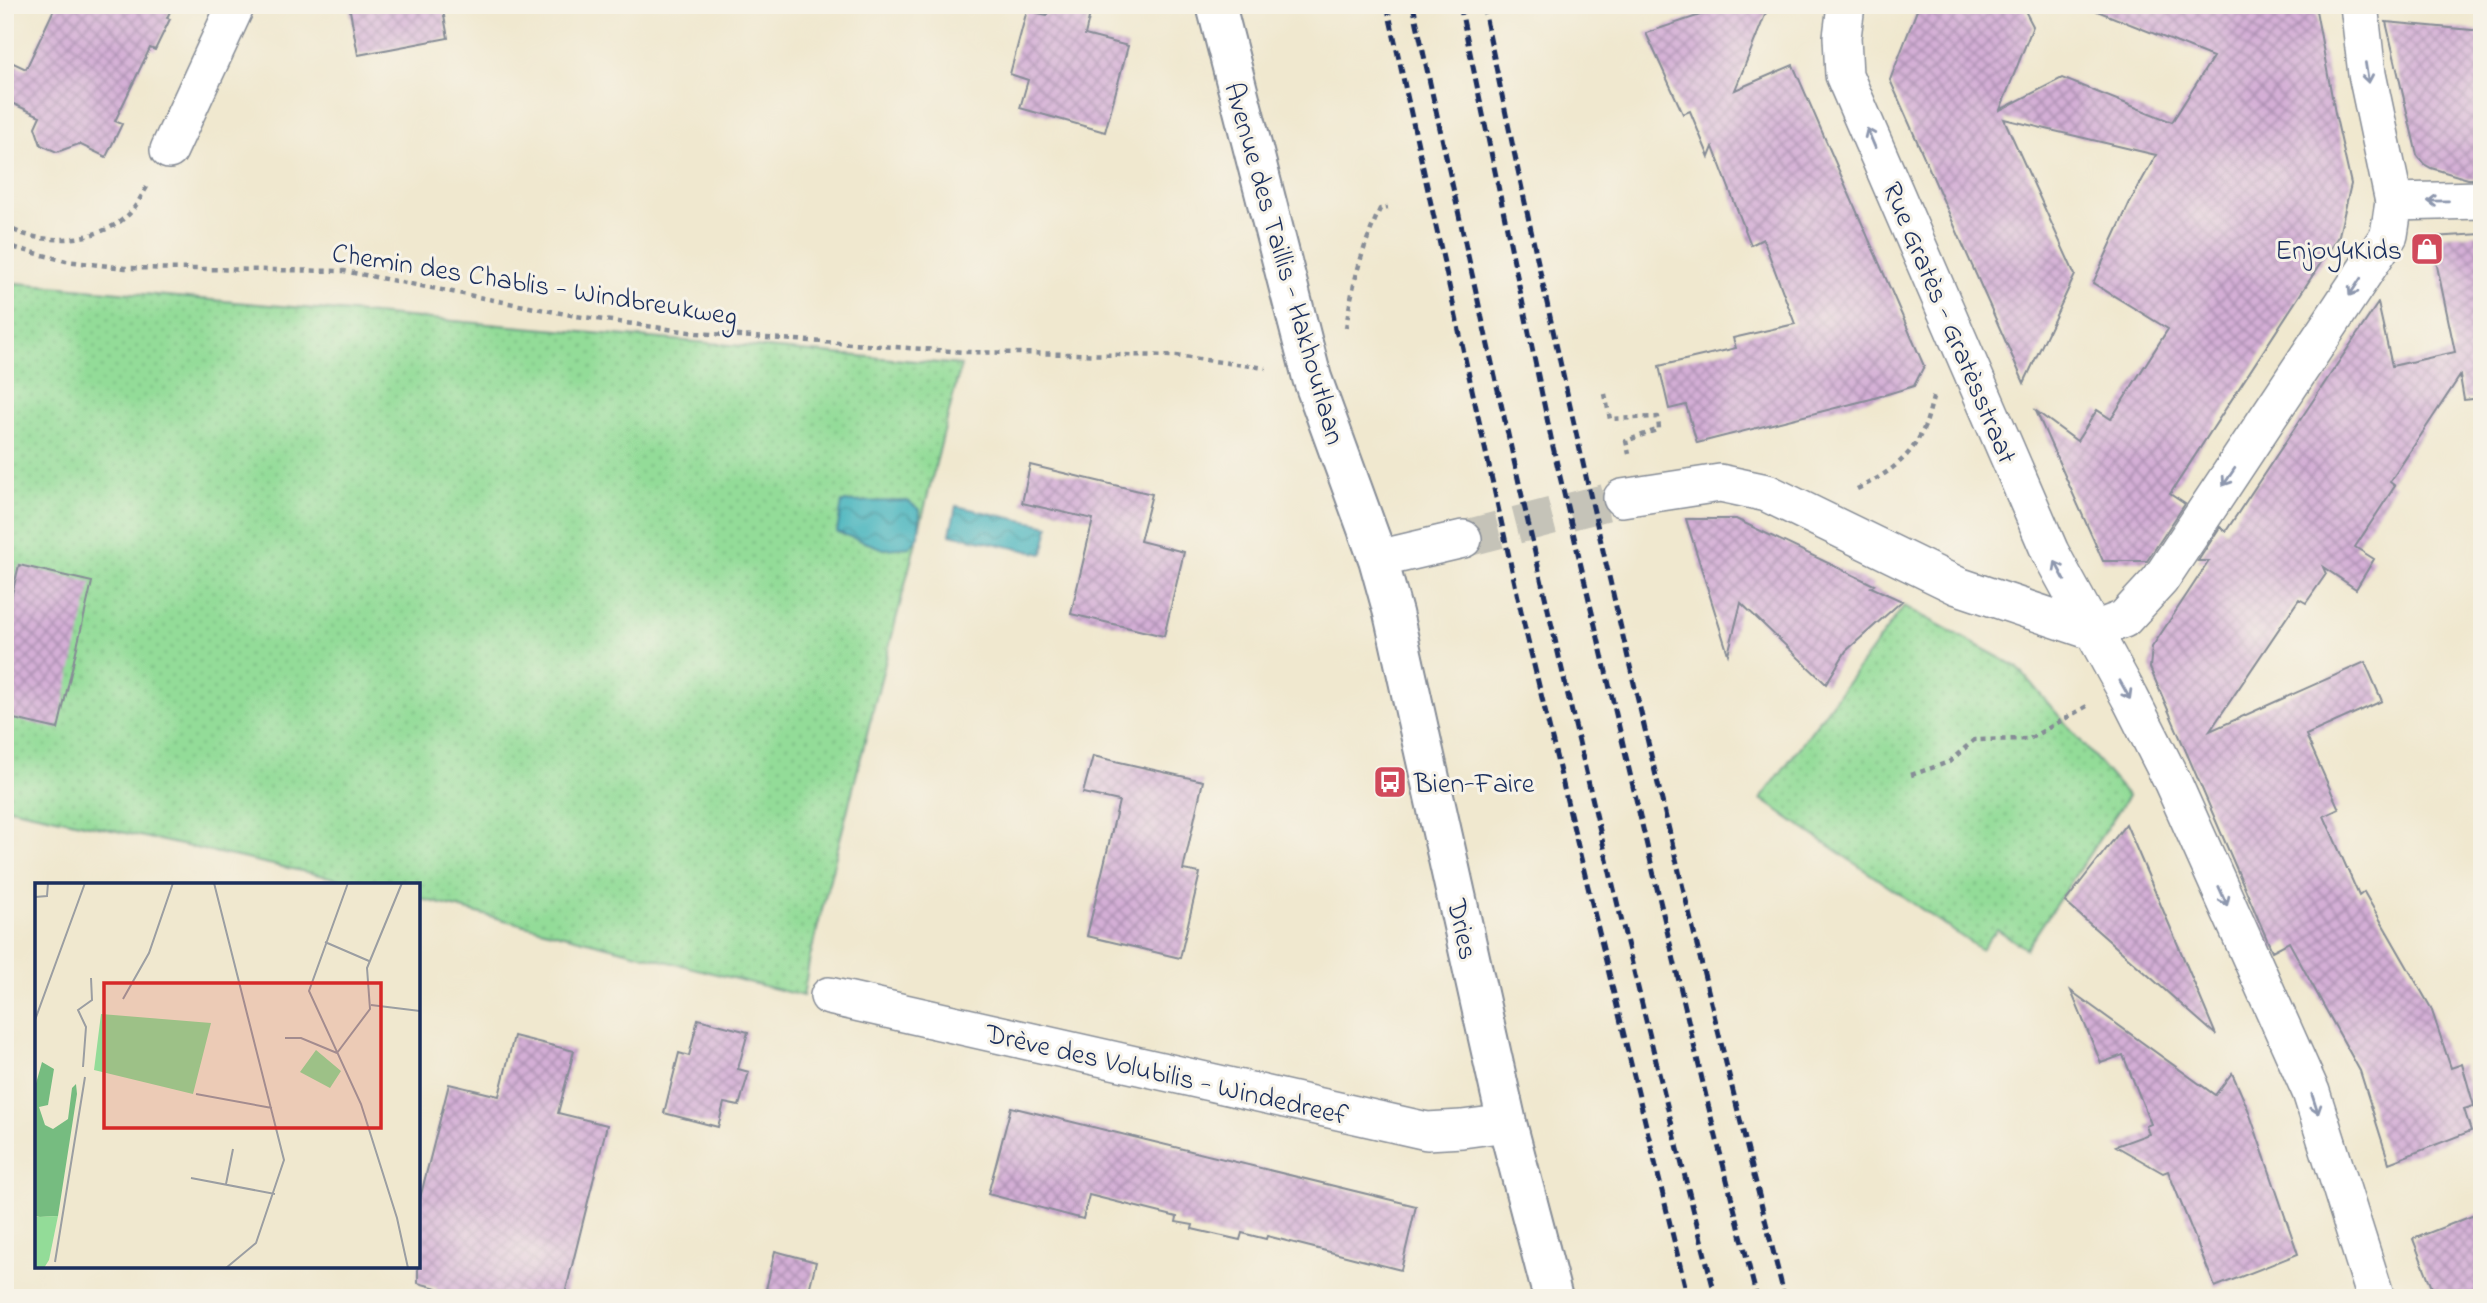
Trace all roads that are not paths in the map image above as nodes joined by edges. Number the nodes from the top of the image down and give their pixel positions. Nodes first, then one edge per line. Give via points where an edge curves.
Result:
1 (236, 5) edge
2 (1216, 5) edge
3 (1846, 5) edge
4 (2358, 5) edge
5 (169, 150) dead end
6 (2482, 200) edge
7 (2394, 202) junction
8 (1622, 498) tunnel mouth
9 (1463, 539) tunnel mouth
10 (1378, 559) junction
11 (2092, 631) junction
12 (828, 996) dead end
13 (1507, 1123) junction
14 (1553, 1298) edge
15 (2376, 1298) edge

1 - 5 street
2 - 10 street, Avenue des Taillis - Hakhoutlaan via 1312,378
11 -> 3 street, Rue Gratès - Gratèsstraat via 2050,552 1844,75
4 -> 7 street via 2367,74
6 -> 7 street
7 -> 11 street via 2389,235 2160,580 2124,619
8 - 11 street via 1720,483 1768,493 1958,586
9 - 10 street
10 - 13 street, Dries
11 -> 15 street, Rue Gratès - Gratèsstraat via 2173,783 2311,1092
12 - 13 street, Drève des Volubilis - Windedreef via 1427,1131
13 - 14 street, Dries

